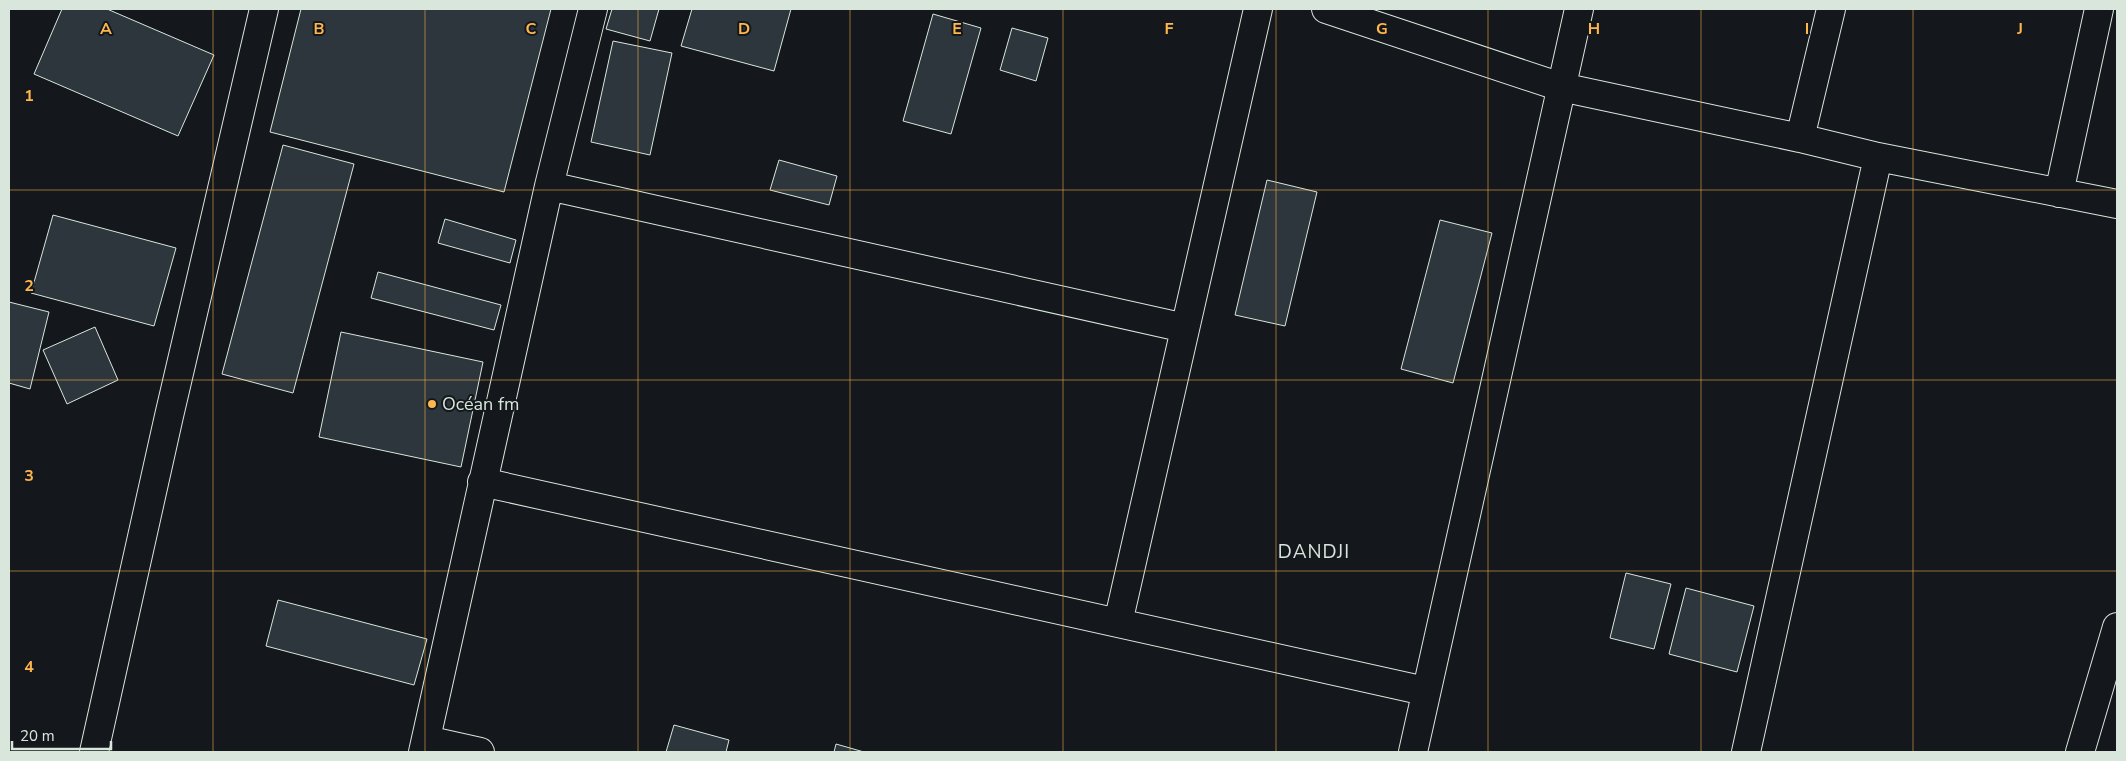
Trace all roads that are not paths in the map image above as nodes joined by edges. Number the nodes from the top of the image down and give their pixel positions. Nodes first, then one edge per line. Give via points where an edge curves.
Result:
1 (264, 9) edge
2 (593, 9) edge
3 (1258, 9) edge
4 (1326, 9) edge
5 (1579, 9) edge
6 (1831, 9) edge
7 (2099, 9) edge
8 (1561, 87) junction
9 (1800, 138) junction
10 (1878, 157) junction
11 (549, 186) junction
12 (2059, 192) junction
13 (2117, 204) edge
14 (1185, 328) junction
15 (482, 482) junction
16 (1118, 623) junction
17 (2117, 627) edge
18 (1425, 691) junction
19 (424, 746) edge
20 (94, 752) edge
21 (480, 752) edge
22 (1413, 752) edge
23 (1746, 752) edge
24 (2080, 752) edge

1 - 20 street
2 - 11 street
3 - 14 street
4 - 8 street
5 - 8 street
6 - 9 street
7 - 12 street
8 - 9 street
8 - 18 street
9 - 10 street
10 - 12 street
10 - 23 street
11 - 14 street
11 - 15 street
12 - 13 street
14 - 16 street
15 - 16 street
15 - 19 street
16 - 18 street
17 - 24 street
18 - 22 street
19 - 21 street

